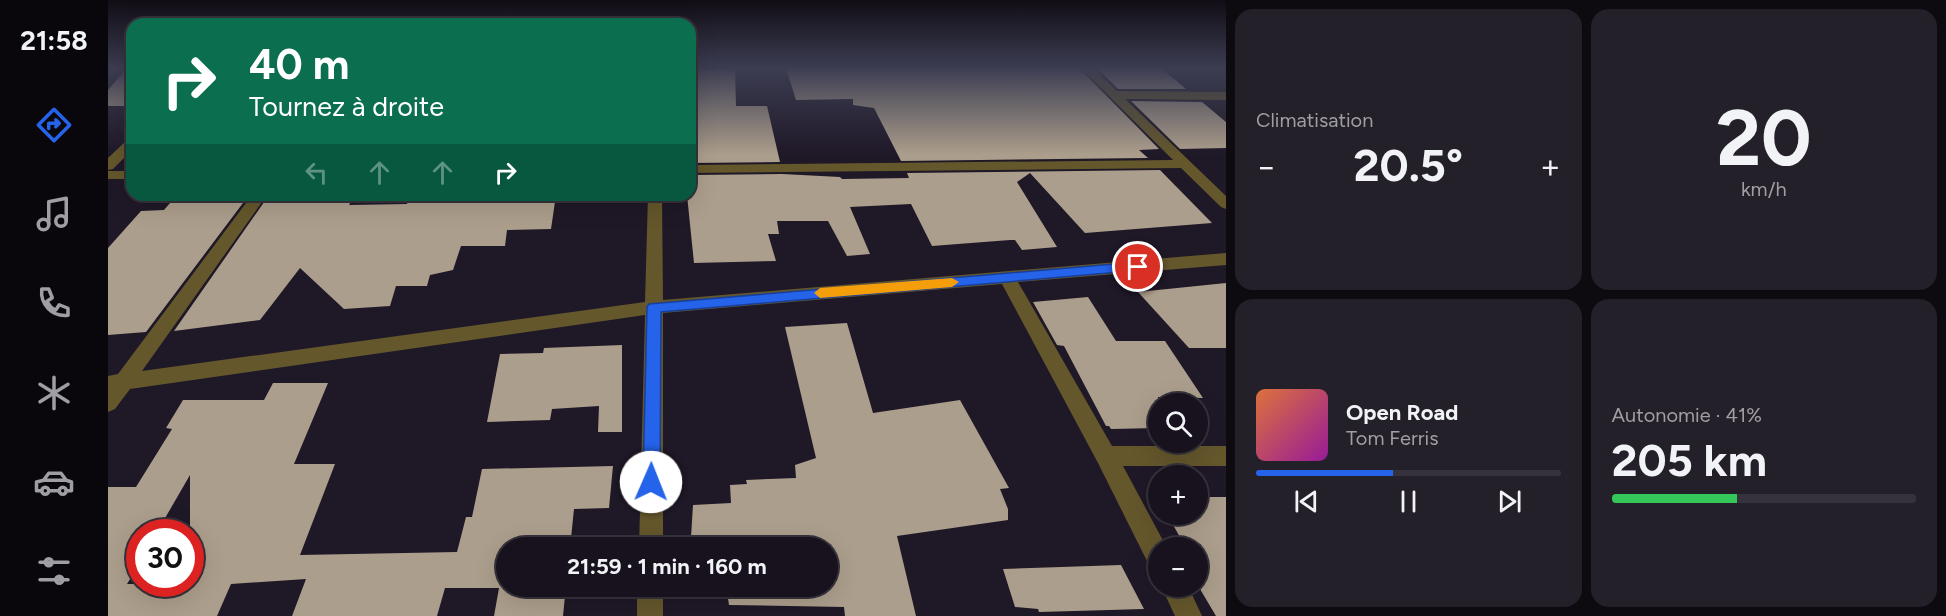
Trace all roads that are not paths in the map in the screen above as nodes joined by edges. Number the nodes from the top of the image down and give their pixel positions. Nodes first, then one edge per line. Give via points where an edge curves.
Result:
1 (1116, 97) edge
2 (126, 149) edge
3 (1185, 164) junction
4 (108, 166) edge
5 (696, 169) edge
6 (108, 175) edge
7 (126, 175) edge
8 (255, 201) edge
9 (655, 201) edge
10 (1226, 204) edge
11 (1226, 260) edge
12 (1007, 278) junction
13 (654, 307) junction
14 (116, 383) edge
15 (108, 403) edge
16 (1106, 456) junction
17 (1226, 456) edge
18 (651, 537) edge
19 (1148, 537) edge
20 (650, 597) edge
21 (1180, 597) edge
22 (650, 616) edge
23 (1189, 616) edge

1 - 3 street
2 - 4 street
3 - 5 street
3 - 10 street
6 - 7 street
8 - 14 street
9 - 13 street
11 - 12 street
12 - 13 street
12 - 16 street
13 - 14 street
13 - 18 street
14 - 15 street
16 - 17 street
16 - 19 street
20 - 22 street
21 - 23 street

